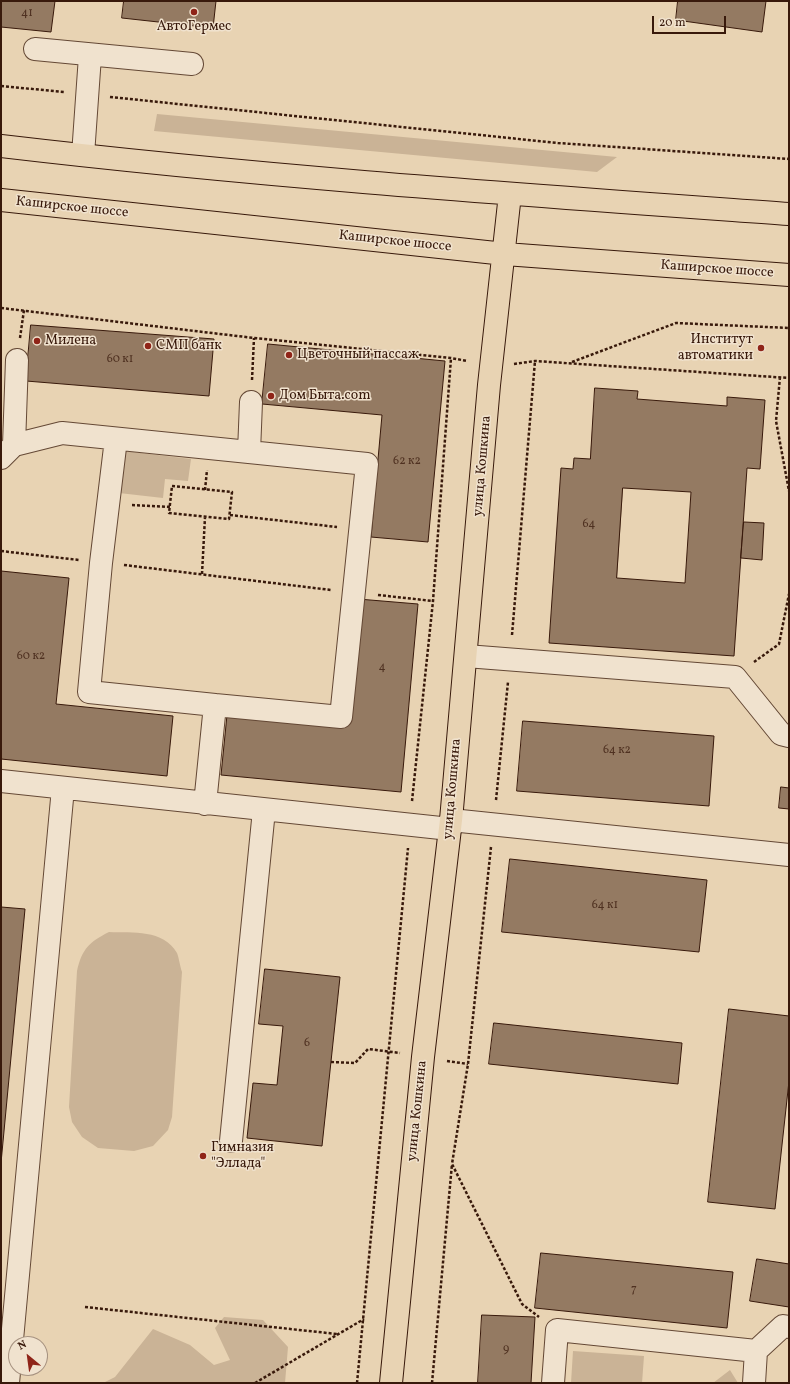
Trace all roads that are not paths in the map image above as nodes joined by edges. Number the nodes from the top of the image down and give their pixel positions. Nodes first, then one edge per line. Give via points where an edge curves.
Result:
1 (35, 49) dead end
2 (90, 56) junction
3 (192, 64) dead end
4 (1, 146) edge
5 (83, 155) junction
6 (510, 194) junction
7 (1, 200) edge
8 (789, 214) edge
9 (505, 254) junction
10 (789, 275) edge
11 (17, 360) dead end
12 (251, 402) road end
13 (116, 439) junction
14 (8, 452) edge
15 (249, 452) junction
16 (466, 656) junction
17 (215, 704) junction
18 (789, 736) edge
19 (1, 781) edge
20 (63, 788) junction
21 (205, 804) junction
22 (264, 810) junction
23 (450, 824) junction
24 (789, 855) edge
25 (230, 1141) dead end
26 (789, 1327) edge
27 (756, 1351) junction
28 (8, 1383) edge
29 (391, 1383) edge
30 (553, 1383) edge
31 (754, 1383) edge

1 - 2 lane
2 - 3 lane
2 - 5 lane
4 - 5 main road
5 - 6 main road
6 - 8 main road
6 - 9 main road, улица Кошкина
7 - 9 main road, Каширское шоссе
9 - 10 main road, Каширское шоссе
9 - 16 main road, улица Кошкина via 492,363
11 - 14 lane
12 - 15 lane
13 - 14 lane via 62,433
13 - 15 lane
13 - 17 lane via 89,692
15 - 17 lane via 367,464 341,717
16 - 18 lane via 735,677 781,734
16 - 23 main road, улица Кошкина
17 - 21 lane
19 - 20 lane
20 - 21 lane
20 - 28 lane
21 - 22 lane
22 - 23 lane via 410,825
22 - 25 lane
23 - 24 lane via 493,824
23 - 29 main road, улица Кошкина via 423,1057
26 - 27 lane via 783,1326
27 - 30 lane via 557,1330
27 - 31 lane

